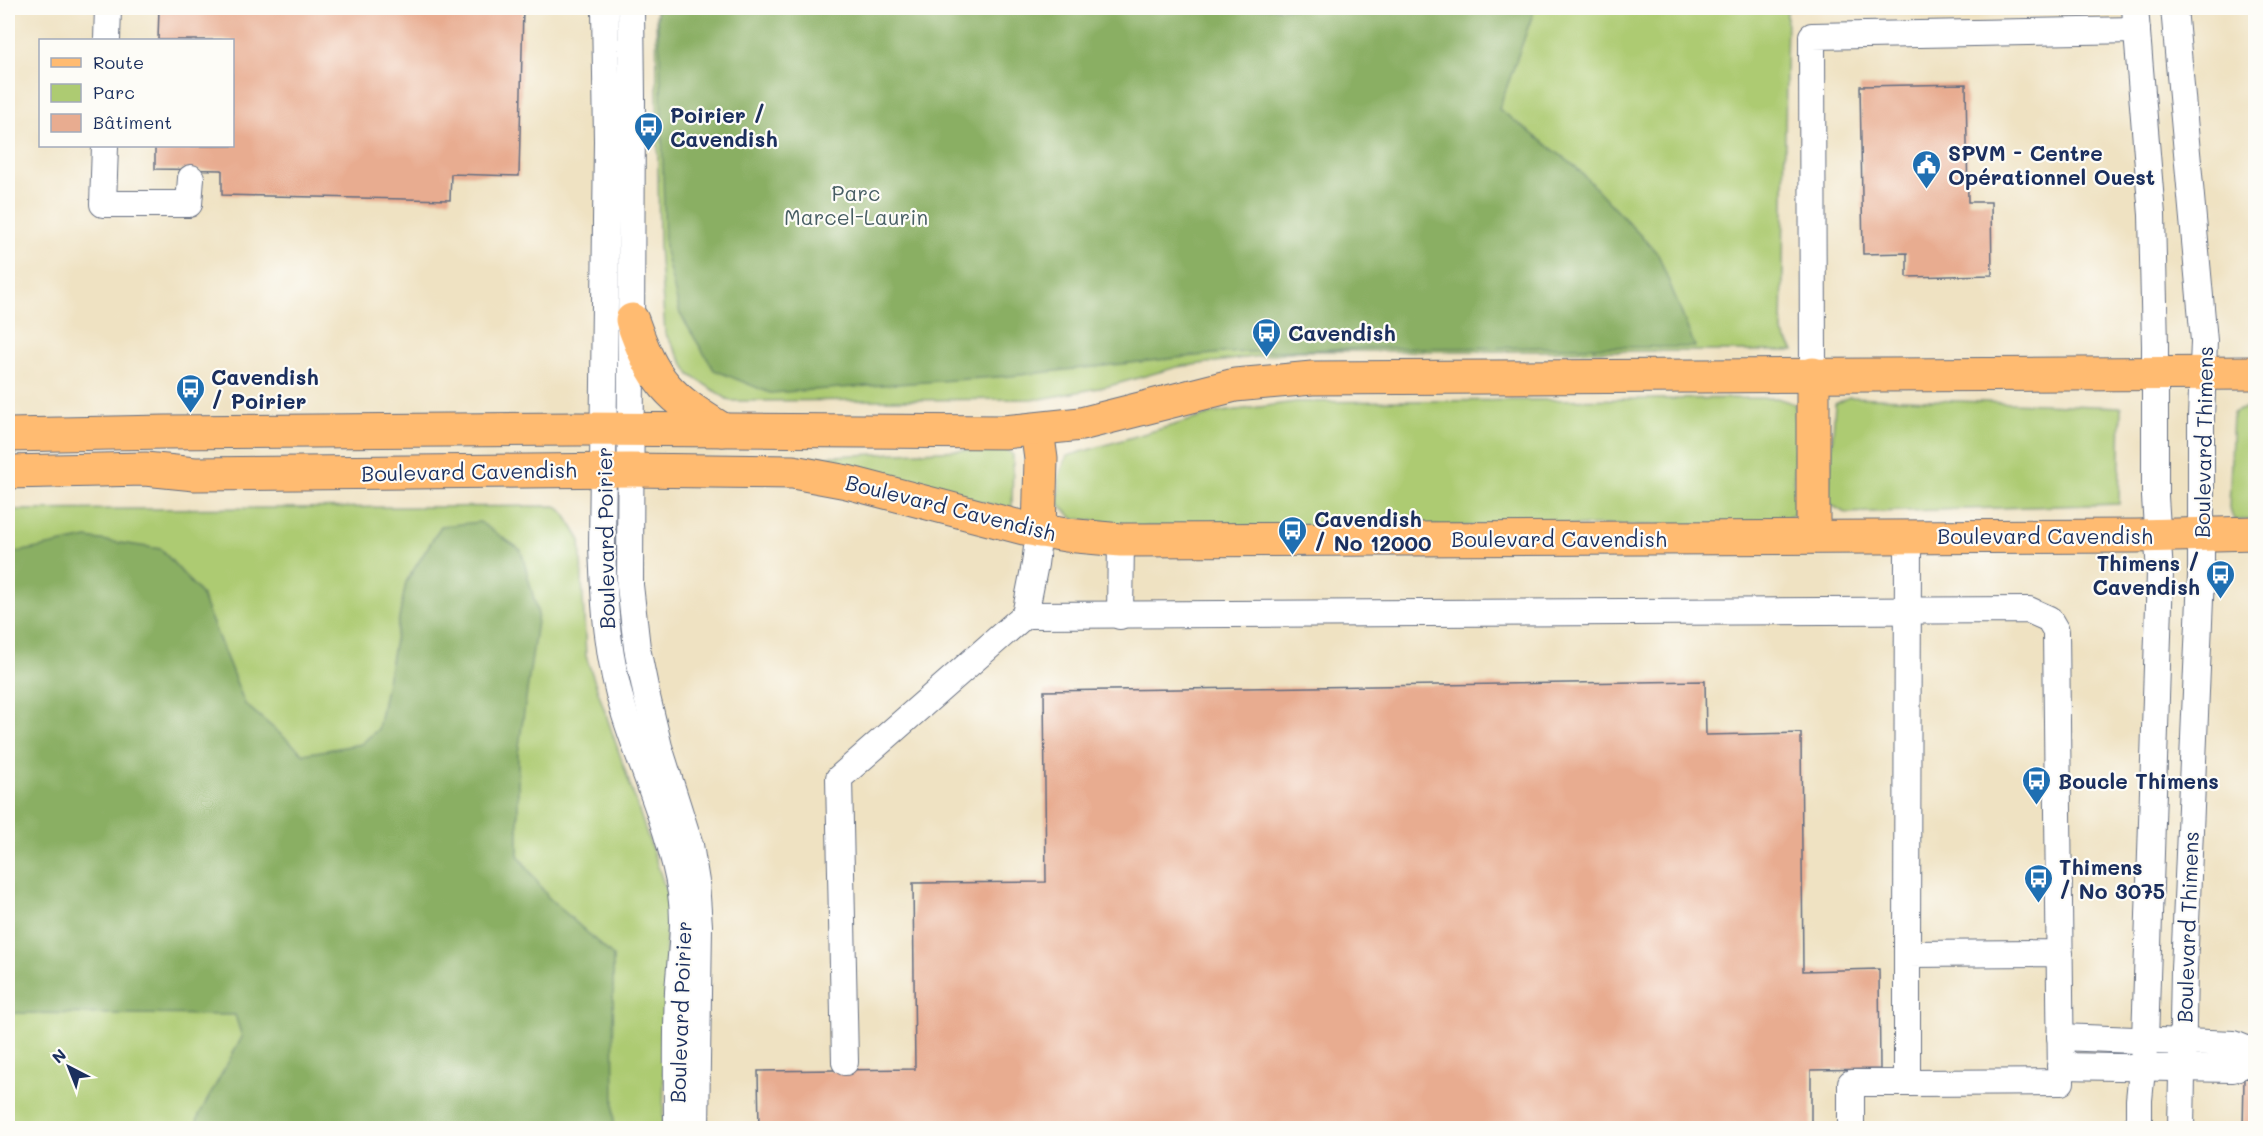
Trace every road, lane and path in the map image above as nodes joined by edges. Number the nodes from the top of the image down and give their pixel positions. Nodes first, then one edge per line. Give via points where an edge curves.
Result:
1 (108, 8) edge
2 (605, 8) edge
3 (631, 8) edge
4 (2174, 8) edge
5 (2136, 19) edge
6 (107, 39) edge
7 (105, 147) edge
8 (191, 178) dead end
9 (632, 320) junction
10 (2155, 373) junction
11 (2202, 373) junction
12 (2256, 373) edge
13 (1813, 374) junction
14 (617, 430) junction
15 (723, 430) junction
16 (1037, 430) junction
17 (165, 432) junction
18 (8, 435) edge
19 (616, 470) junction
20 (166, 471) junction
21 (8, 472) edge
22 (1039, 531) junction
23 (2201, 533) junction
24 (2256, 533) edge
25 (1908, 535) junction
26 (2157, 535) junction
27 (1813, 536) junction
28 (1121, 540) junction
29 (1906, 612) junction
30 (1025, 615) junction
31 (1120, 615) junction
32 (2060, 953) junction
33 (1907, 954) junction
34 (2060, 1037) junction
35 (2145, 1040) junction
36 (2182, 1042) junction
37 (2256, 1053) edge
38 (2256, 1059) edge
39 (844, 1062) dead end
40 (2060, 1066) junction
41 (2144, 1068) junction
42 (2181, 1069) junction
43 (1907, 1083) junction
44 (677, 1128) edge
45 (696, 1128) edge
46 (1851, 1128) edge
47 (2139, 1128) edge
48 (2181, 1128) edge

1 - 6 street
2 - 14 street, Boulevard Poirier
3 - 9 street, Boulevard Poirier
4 - 11 street, Boulevard Thimens via 2204,331
5 - 10 street, Boulevard Thimens via 2152,215
5 - 13 street via 1812,36
7 - 8 street via 103,204 189,204
9 - 14 street, Boulevard Poirier
9 - 15 main road via 647,358 664,386
10 - 11 main road, Boulevard Cavendish
10 - 13 main road, Boulevard Cavendish
10 - 26 street, Boulevard Thimens
11 - 12 main road, Boulevard Cavendish
11 - 23 street, Boulevard Thimens
13 - 16 main road, Boulevard Cavendish via 1276,381 1211,390 1116,416
13 - 27 main road
14 - 15 main road, Boulevard Cavendish
14 - 17 main road, Boulevard Cavendish
14 - 19 street, Boulevard Poirier
15 - 16 main road, Boulevard Cavendish
16 - 22 main road via 1041,459
17 - 18 main road, Boulevard Cavendish
17 - 20 main road
19 - 20 main road, Boulevard Cavendish via 195,474
19 - 22 main road, Boulevard Cavendish via 802,472
19 - 44 street, Boulevard Poirier via 604,602 608,642 624,714 669,842 682,900
19 - 45 street, Boulevard Poirier via 637,648 655,730 690,845 696,882
20 - 21 main road, Boulevard Cavendish
22 - 28 main road, Boulevard Cavendish
22 - 30 street
23 - 24 main road, Boulevard Cavendish
23 - 26 main road, Boulevard Cavendish
23 - 36 street, Boulevard Thimens
25 - 26 main road, Boulevard Cavendish
25 - 27 main road, Boulevard Cavendish
25 - 29 street
26 - 35 street, Boulevard Thimens via 2158,664
27 - 28 main road, Boulevard Cavendish
28 - 31 street
29 - 31 street
29 - 32 street via 2030,610 2049,619 2056,631
29 - 33 street
30 - 31 street
30 - 39 street via 839,778
32 - 33 street
32 - 34 street
33 - 43 street
34 - 35 street
34 - 40 street
35 - 36 street
35 - 41 street, Boulevard Thimens
36 - 37 street via 2234,1044
36 - 42 street, Boulevard Thimens
38 - 42 street via 2233,1069
40 - 41 street
40 - 43 street via 2061,1082
41 - 42 street
41 - 47 street, Boulevard Thimens
42 - 48 street, Boulevard Thimens
43 - 46 street via 1851,1083

